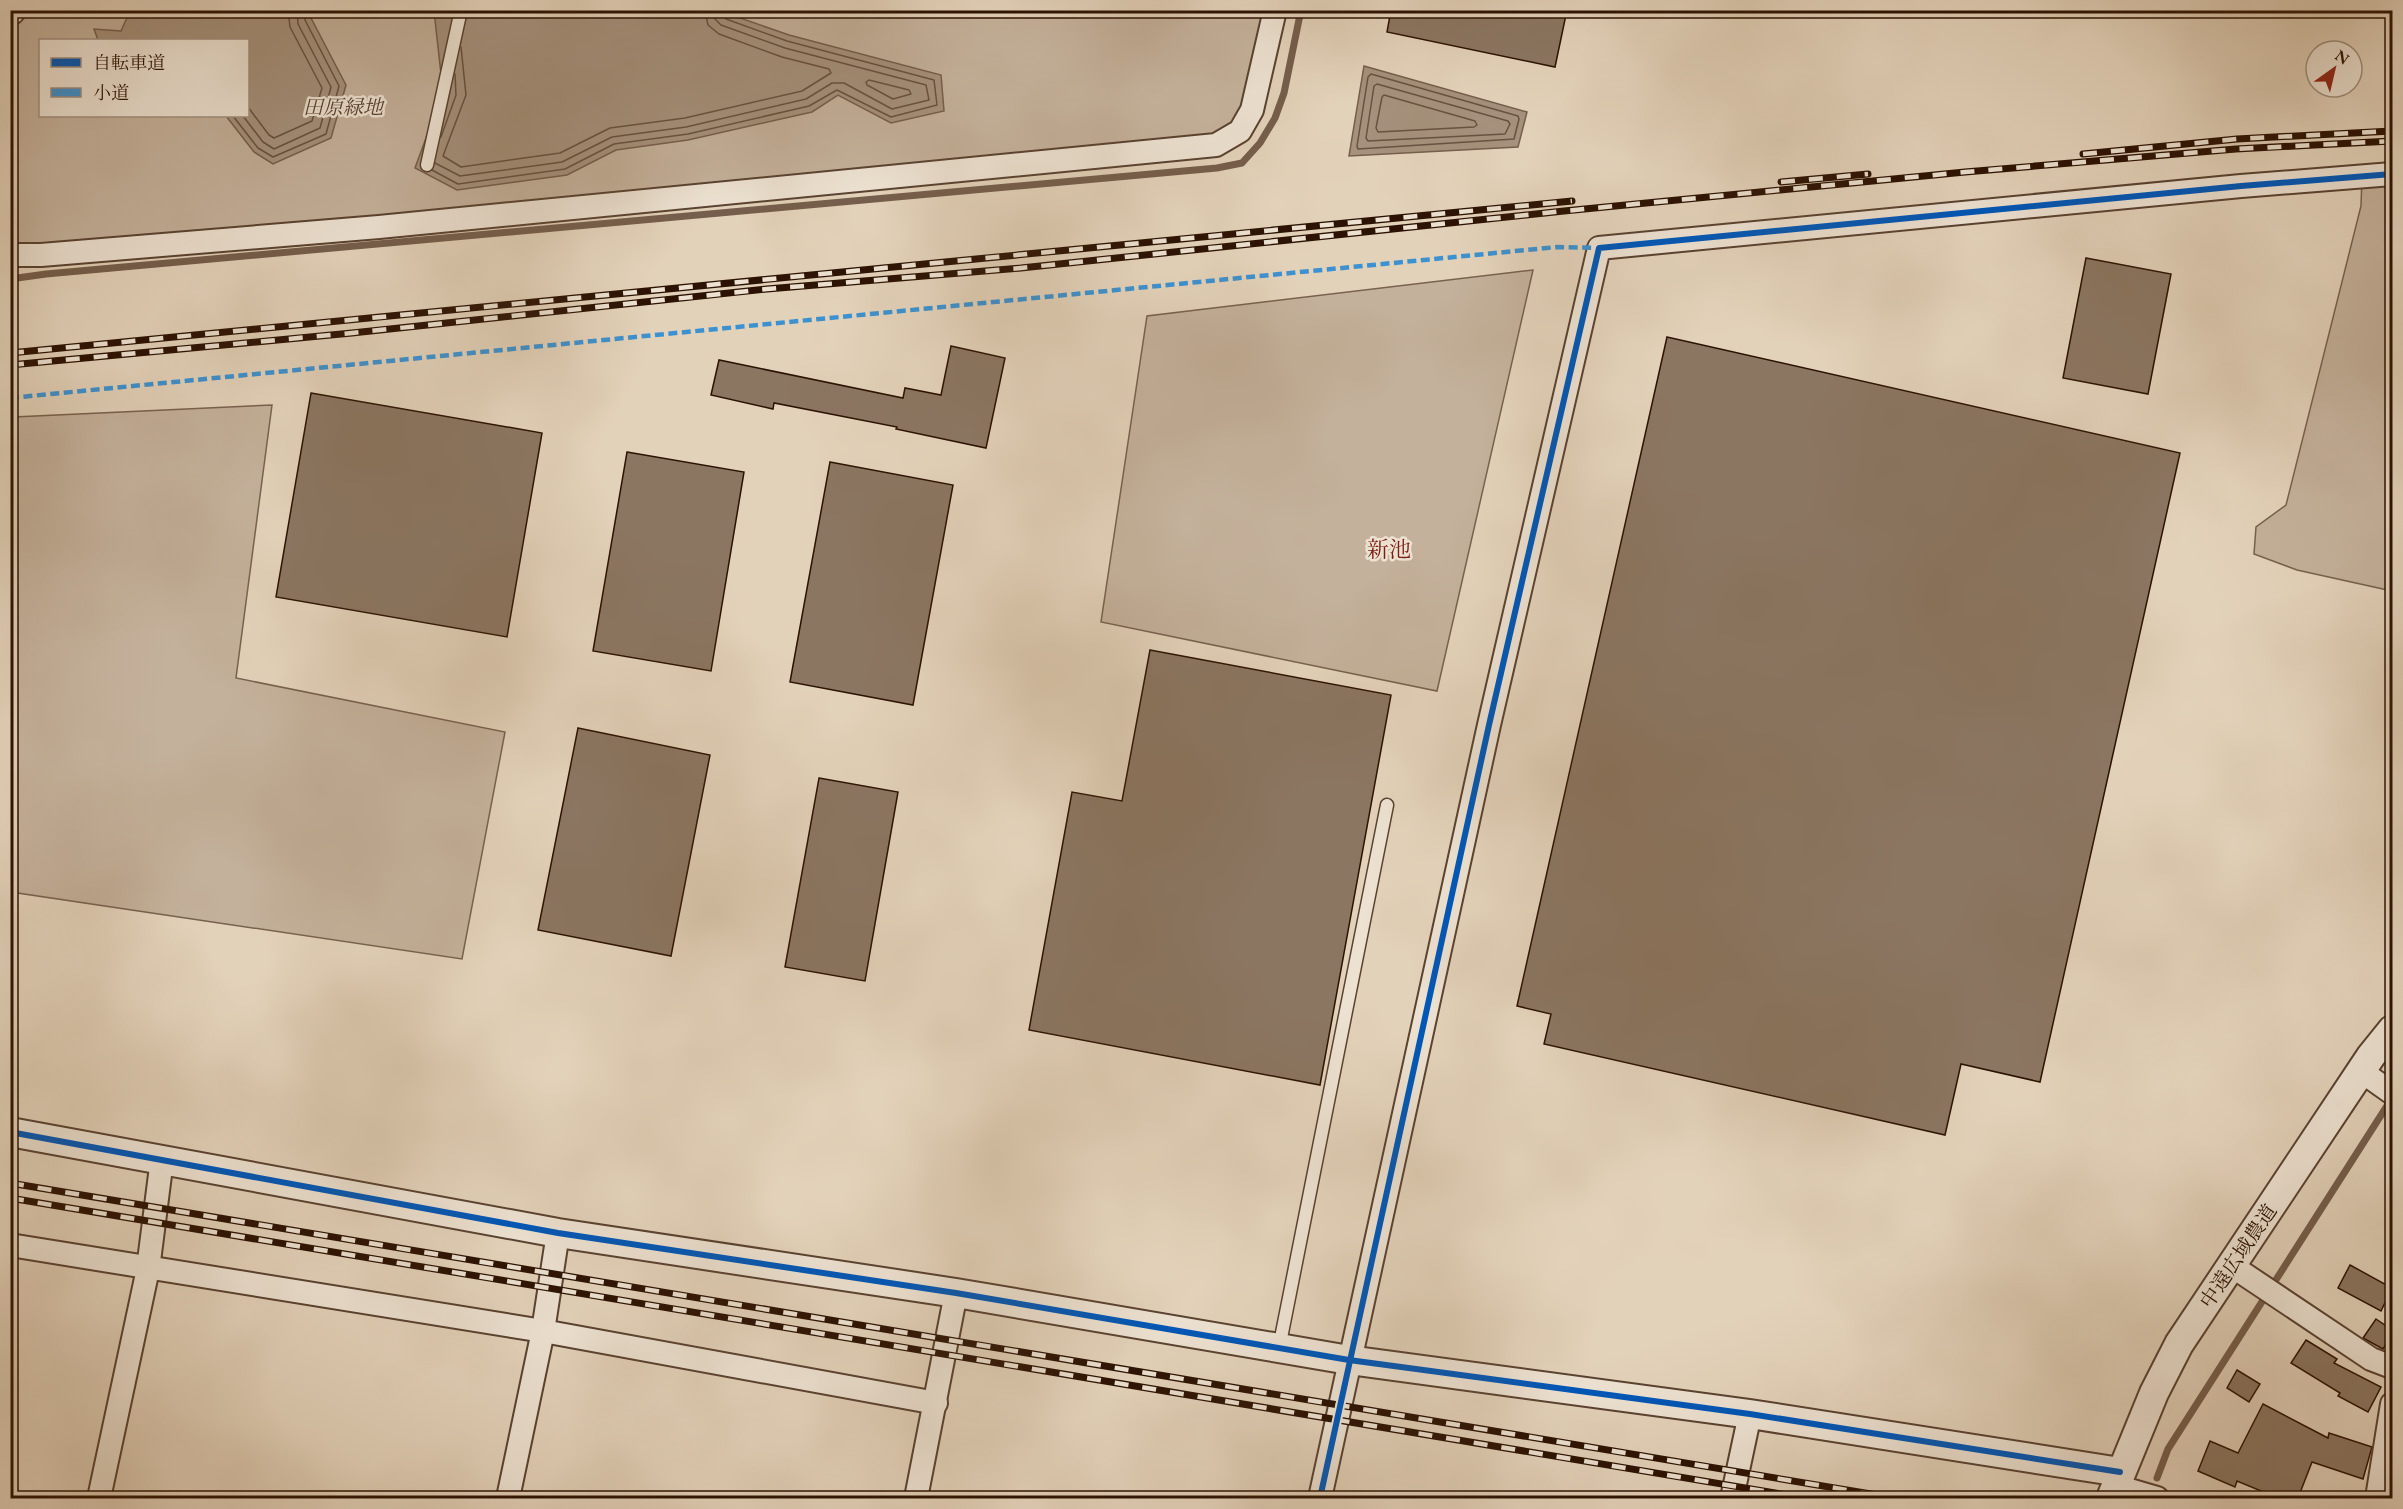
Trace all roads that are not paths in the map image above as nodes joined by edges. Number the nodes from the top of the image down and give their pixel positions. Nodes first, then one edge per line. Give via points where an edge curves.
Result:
1 (461, 10) edge
2 (1275, 10) edge
3 (427, 165) dead end
4 (2392, 174) edge
5 (10, 255) edge
6 (1387, 805) dead end
7 (2392, 1030) edge
8 (2361, 1071) junction
9 (2392, 1093) edge
10 (10, 1132) edge
11 (162, 1159) junction
12 (558, 1233) junction
13 (10, 1245) edge
14 (2232, 1266) junction
15 (148, 1269) junction
16 (956, 1293) junction
17 (543, 1331) junction
18 (1279, 1347) junction
19 (1349, 1360) junction
20 (2392, 1367) edge
21 (936, 1403) junction
22 (2392, 1404) edge
23 (1750, 1414) junction
24 (2116, 1486) edge
25 (99, 1498) edge
26 (508, 1498) edge
27 (916, 1498) edge
28 (1320, 1498) edge
29 (1732, 1498) edge
30 (2157, 1498) edge
31 (2377, 1498) edge

1 - 3 lane
2 - 5 street via 1252,110 1240,131 1216,144 379,227
4 - 19 street via 1599,248
6 - 18 lane
7 - 8 street, 中遠広域農道
8 - 9 street
8 - 14 street, 中遠広域農道
10 - 11 street
11 - 12 street
11 - 15 street
12 - 16 street
12 - 17 street
13 - 15 street
14 - 20 street via 2372,1359
14 - 24 street, 中遠広域農道 via 2179,1344
15 - 17 street
15 - 25 street
16 - 18 street
16 - 21 street
17 - 21 street
17 - 26 street
18 - 19 street
19 - 23 street
19 - 28 street
21 - 27 street
22 - 31 street
23 - 24 street
23 - 29 street
24 - 30 street

